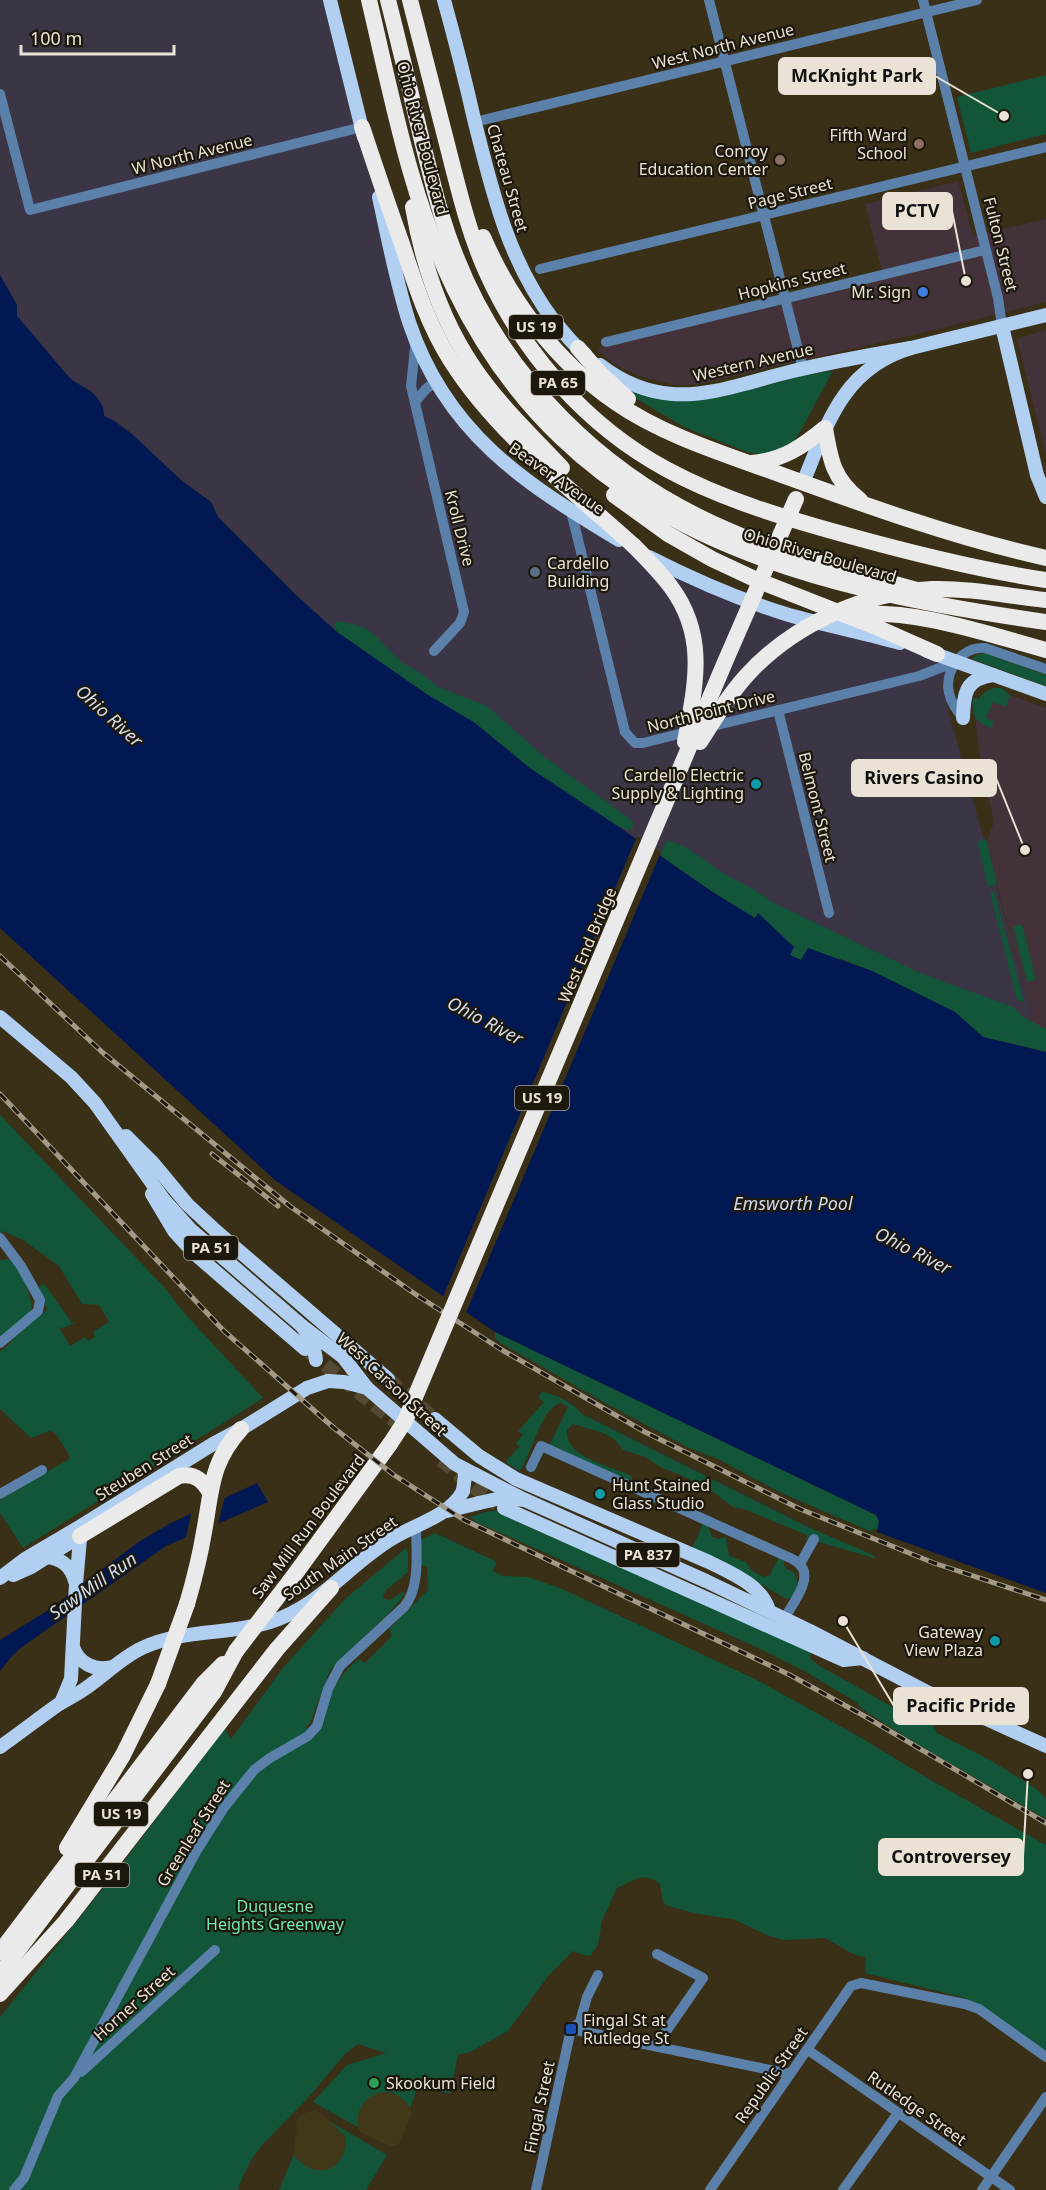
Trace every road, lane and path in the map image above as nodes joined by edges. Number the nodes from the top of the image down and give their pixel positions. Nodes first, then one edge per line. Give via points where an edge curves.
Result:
1 (330, 0) edge
2 (369, 0) edge
3 (388, 0) edge
4 (410, 0) edge
5 (444, 0) edge
6 (709, 0) edge
7 (923, 0) edge
8 (977, 0) edge
9 (926, 12) junction
10 (725, 61) junction
11 (0, 94) edge
12 (475, 122) junction
13 (362, 127) junction
14 (401, 135) junction
15 (446, 141) junction
16 (1046, 147) edge
17 (964, 166) junction
18 (764, 215) junction
19 (985, 250) junction
20 (540, 269) dead end
21 (785, 298) junction
22 (1046, 315) edge
23 (1002, 326) junction
24 (416, 339) junction
25 (606, 342) dead end
26 (578, 348) junction
27 (911, 348) junction
28 (802, 369) junction
29 (435, 382) junction
30 (415, 402) junction
31 (825, 428) junction
32 (703, 445) junction
33 (578, 453) junction
34 (748, 463) junction
35 (563, 476) junction
36 (803, 483) junction
37 (1046, 497) edge
38 (865, 504) junction
39 (571, 511) junction
40 (1046, 558) edge
41 (1046, 580) edge
42 (1046, 600) edge
43 (1022, 619) junction
44 (819, 621) junction
45 (1046, 622) edge
46 (1046, 650) edge
47 (434, 651) dead end
48 (937, 654) junction
49 (957, 661) junction
50 (1046, 669) edge
51 (994, 675) junction
52 (1046, 694) edge
53 (778, 710) junction
54 (963, 718) joint
55 (678, 775) junction
56 (829, 913) dead end
57 (0, 1017) edge
58 (106, 1117) junction
59 (134, 1157) junction
60 (0, 1238) edge
61 (302, 1326) junction
62 (0, 1343) edge
63 (305, 1349) tunnel mouth
64 (388, 1379) tunnel mouth
65 (307, 1388) junction
66 (367, 1388) junction
67 (435, 1419) tunnel mouth
68 (405, 1421) junction
69 (241, 1429) junction
70 (531, 1467) dead end
71 (464, 1469) junction
72 (42, 1470) dead end
73 (210, 1493) junction
74 (0, 1494) edge
75 (525, 1500) junction
76 (504, 1508) tunnel mouth
77 (442, 1513) junction
78 (416, 1526) junction
79 (81, 1531) junction
80 (814, 1539) dead end
81 (47, 1557) junction
82 (802, 1569) junction
83 (0, 1579) edge
84 (76, 1584) junction
85 (331, 1588) junction
86 (769, 1611) junction
87 (784, 1619) junction
88 (73, 1643) junction
89 (236, 1651) junction
90 (864, 1658) junction
91 (112, 1667) junction
92 (61, 1703) junction
93 (1046, 1746) edge
94 (0, 1747) edge
95 (20, 1926) junction
96 (215, 1950) dead end
97 (0, 1952) edge
98 (657, 1954) dead end
99 (0, 1974) edge
100 (598, 1975) dead end
101 (0, 1994) edge
102 (571, 2030) junction
103 (656, 2046) junction
104 (808, 2050) junction
105 (1046, 2057) edge
106 (790, 2074) junction
107 (74, 2078) junction
108 (1046, 2097) edge
109 (898, 2113) junction
110 (991, 2177) junction
111 (14, 2190) edge
112 (536, 2190) edge
113 (710, 2190) edge
114 (843, 2190) edge
115 (982, 2190) edge
116 (1010, 2190) edge

1 - 13 main road, Beaver Avenue
2 - 14 highway, Ohio River Boulevard
3 - 43 highway via 437,201 455,255 480,307 512,359 577,432 643,484 724,529 812,561
4 - 15 highway, Ohio River Boulevard / US 19
5 - 12 main road, Chateau Street
6 - 10 street
7 - 9 street, Fulton Street
8 - 9 street, West North Avenue
9 - 10 street, West North Avenue
9 - 17 street, Fulton Street
10 - 12 street, West North Avenue
10 - 18 street
11 - 13 street, W North Avenue via 30,210
12 - 26 main road, Chateau Street via 494,200 514,256 548,312
13 - 24 main road, Beaver Avenue
13 - 35 highway via 416,285 450,360 500,423
14 - 33 highway, Ohio River Boulevard / PA 65 via 431,233 467,314 511,382
14 - 35 highway via 420,246 451,330 490,390
15 - 32 highway, US 19 via 497,267 544,337 615,402 648,422
15 - 41 highway, Ohio River Boulevard / PA 65 via 485,270 511,320 557,382 620,439 690,481 788,517 934,558
16 - 17 street, Page Street
17 - 18 street, Page Street
17 - 19 street, Fulton Street
18 - 20 street, Page Street
18 - 21 street
19 - 21 street, Hopkins Street
19 - 23 street, Fulton Street
21 - 25 street, Hopkins Street
21 - 28 street
22 - 23 main road, Western Avenue
23 - 27 main road, Western Avenue
23 - 37 main road, Fulton Street via 1037,475
24 - 29 main road, Beaver Avenue
24 - 30 street, Kroll Drive via 411,386
26 - 28 main road, Western Avenue via 622,379 649,390 674,394 713,390
26 - 32 highway via 629,400
27 - 28 main road, Western Avenue
27 - 31 main road, Western Avenue via 880,360 863,372 838,403
29 - 30 street
29 - 39 main road, Beaver Avenue via 474,435 494,454 524,480
30 - 47 street, Kroll Drive via 464,612
31 - 34 highway via 788,455
31 - 36 main road, Western Avenue
31 - 38 highway via 839,479
32 - 34 highway, US 19
33 - 43 highway, Ohio River Boulevard / PA 65 via 649,506 742,552 875,592
33 - 48 highway via 614,495 688,546 759,581
34 - 36 highway, US 19
35 - 55 highway, US 19, bridge via 673,588 686,612 694,633 696,678
36 - 38 highway
36 - 55 highway, West End Bridge / US 19, bridge
38 - 40 highway
39 - 48 main road, Beaver Avenue via 644,555 740,598
39 - 53 street, North Point Drive via 629,738 644,743
42 - 44 highway, bridge via 970,591 914,591 855,605
43 - 45 highway, Ohio River Boulevard / PA 65
44 - 46 highway, bridge via 850,615 895,614
44 - 55 highway, bridge via 773,650 748,674
48 - 49 main road, Beaver Avenue
49 - 50 street, North Point Drive via 977,647
49 - 51 main road, Beaver Avenue
49 - 53 street, North Point Drive via 919,676
49 - 54 street via 948,692
51 - 52 main road, Beaver Avenue
51 - 54 main road via 978,679 966,690
53 - 56 street, Belmont Street
55 - 68 highway, West End Bridge / US 19, bridge
57 - 58 main road, West Carson Street / PA 51 via 70,1077
58 - 59 main road, West Carson Street / PA 51
58 - 64 main road via 216,1231
59 - 61 main road, West Carson Street / PA 51 via 190,1229
59 - 63 main road via 161,1211 182,1241
60 - 62 street via 40,1300 38,1311
61 - 65 main road, PA 51, bridge via 315,1350 315,1371
61 - 66 main road, West Carson Street / PA 51, bridge via 343,1357
65 - 66 main road, Steuben Street, bridge via 328,1381
65 - 69 main road, Steuben Street
66 - 68 main road, West Carson Street / PA 51
67 - 86 main road via 479,1456 516,1479 732,1574 766,1599
68 - 71 main road, West Carson Street / PA 51
68 - 89 highway, Saw Mill Run Boulevard / US 19, bridge
69 - 73 highway, PA 51 via 217,1463
69 - 79 main road, Steuben Street
70 - 82 street via 541,1446 788,1557
71 - 75 main road, West Carson Street / PA 837, bridge
71 - 77 main road, PA 51, bridge via 463,1491
72 - 74 street
73 - 79 highway via 196,1477 179,1476
73 - 95 highway, PA 51, bridge via 188,1604 158,1684 117,1764
75 - 77 main road, PA 837, bridge via 501,1498
75 - 86 main road, West Carson Street / PA 837
76 - 90 main road via 844,1660
77 - 78 main road, South Main Street / PA 51
78 - 85 main road, South Main Street / PA 51 via 383,1544
78 - 107 street, Greenleaf Street via 411,1598 340,1666 317,1725 308,1736 254,1770 235,1792 197,1850
79 - 81 main road, Steuben Street
79 - 83 main road, Steuben Street via 25,1558
79 - 84 main road
80 - 82 street
81 - 83 main road, Steuben Street
81 - 84 main road via 66,1564
82 - 87 street via 804,1582
84 - 88 main road
85 - 91 main road, South Main Street via 272,1621 167,1639 144,1647
85 - 101 highway, PA 51 via 277,1649 66,1921
86 - 87 main road, West Carson Street / PA 837
87 - 90 main road, West Carson Street / PA 837
88 - 91 main road via 77,1656 86,1664
88 - 92 main road via 71,1680
89 - 95 highway, Saw Mill Run Boulevard / US 19 via 204,1684
89 - 99 highway, Saw Mill Run Boulevard / US 19 via 214,1692
90 - 93 main road, West Carson Street / PA 837
91 - 92 main road, South Main Street
92 - 94 main road, South Main Street
95 - 97 highway, Saw Mill Run Boulevard / US 19
96 - 107 street, Horner Street
98 - 103 street via 704,1978
100 - 102 street, Fingal Street via 580,2022
102 - 103 street
102 - 112 street, Fingal Street
103 - 106 street
104 - 105 street, Republic Street via 851,1986 861,1983 979,2009
104 - 106 street, Republic Street
104 - 109 street, Rutledge Street
106 - 113 street, Republic Street
107 - 111 street, Greenleaf Street via 58,2096 24,2178
108 - 110 street
109 - 110 street, Rutledge Street
109 - 114 street
110 - 115 street
110 - 116 street, Rutledge Street

